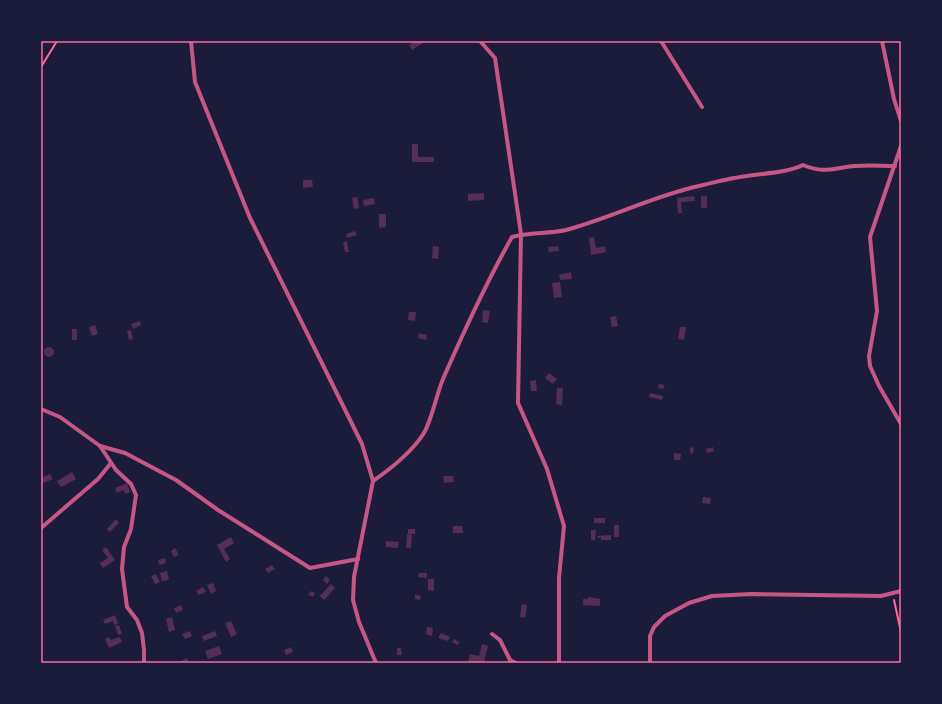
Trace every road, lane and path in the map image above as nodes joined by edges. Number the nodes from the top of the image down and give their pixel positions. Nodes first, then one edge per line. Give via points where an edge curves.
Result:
1 (57, 41) edge
2 (191, 41) edge
3 (480, 41) edge
4 (661, 41) edge
5 (882, 41) edge
6 (41, 67) edge
7 (702, 107) dead end
8 (901, 121) edge
9 (901, 146) edge
10 (895, 166) junction
11 (522, 234) junction
12 (41, 409) edge
13 (901, 424) edge
14 (100, 446) junction
15 (111, 463) junction
16 (373, 481) junction
17 (41, 528) edge
18 (358, 559) junction
19 (901, 591) edge
20 (893, 593) junction
21 (901, 632) edge
22 (492, 634) dead end
23 (144, 663) edge
24 (376, 663) edge
25 (516, 663) edge
26 (559, 663) edge
27 (650, 663) edge

1 - 6 path
2 - 16 street via 195,82 250,218 362,444
3 - 11 street via 495,58
4 - 7 street
5 - 8 street
9 - 10 street
10 - 11 street via 856,166 827,171 803,165 790,171 744,176 665,194 566,230
10 - 13 street via 870,237 877,311 869,356 870,366 879,386
11 - 16 street via 512,237 459,340 435,397 424,433 394,466
11 - 26 street via 518,402 547,469 564,526 559,578
12 - 14 street via 60,417
14 - 15 street
14 - 18 street via 125,453 176,480 218,510 310,568
15 - 17 street via 98,479
15 - 23 street via 131,484 136,496 131,529 124,547 122,569 127,607 137,620 142,633
16 - 18 street
18 - 24 street via 354,577 354,600 359,622
19 - 20 street
20 - 21 path
20 - 27 street via 881,596 712,596 689,603 665,616 654,627 650,636
22 - 25 street via 500,640 510,660

